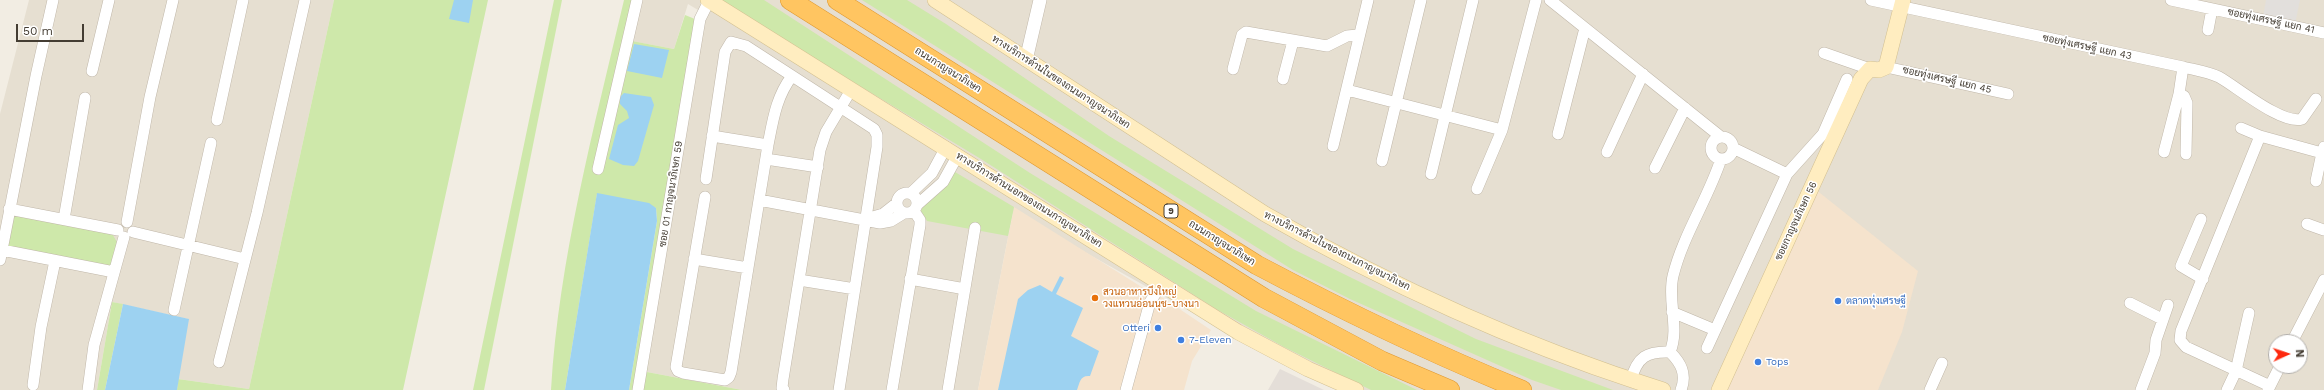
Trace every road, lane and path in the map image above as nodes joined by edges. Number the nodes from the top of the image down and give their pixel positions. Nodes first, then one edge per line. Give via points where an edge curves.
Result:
1 (53, 0) edge
2 (109, 0) edge
3 (173, 0) edge
4 (243, 0) edge
5 (304, 0) edge
6 (637, 0) edge
7 (708, 0) edge
8 (790, 0) edge
9 (837, 0) edge
10 (1040, 0) edge
11 (1368, 0) edge
12 (1421, 0) edge
13 (1473, 0) edge
14 (1536, 0) edge
15 (1550, 0) edge
16 (1871, 0) edge
17 (2171, 0) edge
18 (941, 2) edge
19 (1902, 4) edge
20 (2212, 9) junction
21 (1585, 28) junction
22 (2208, 30) dead end
23 (2324, 33) edge
24 (1358, 35) junction
25 (1293, 41) junction
26 (1824, 53) dead end
27 (1026, 60) junction
28 (1886, 67) junction
29 (2183, 67) junction
30 (1233, 69) dead end
31 (1870, 70) junction
32 (92, 71) dead end
33 (1644, 74) junction
34 (792, 76) junction
35 (1284, 79) dead end
36 (1847, 79) dead end
37 (851, 90) junction
38 (1347, 90) junction
39 (2008, 94) dead end
40 (2179, 94) junction
41 (85, 98) dead end
42 (2316, 99) dead end
43 (1396, 102) junction
44 (840, 107) junction
45 (1686, 108) junction
46 (1446, 115) junction
47 (217, 120) dead end
48 (2241, 128) dead end
49 (1502, 130) junction
50 (1558, 134) dead end
51 (712, 136) junction
52 (2260, 136) junction
53 (1721, 137) junction
54 (211, 143) dead end
55 (768, 146) junction
56 (1333, 146) dead end
57 (1733, 148) junction
58 (2323, 150) edge
59 (952, 151) junction
60 (1607, 152) dead end
61 (2164, 152) dead end
62 (2186, 154) dead end
63 (766, 158) junction
64 (1721, 159) junction
65 (1382, 161) dead end
66 (818, 167) junction
67 (1655, 168) dead end
68 (598, 169) dead end
69 (1431, 174) dead end
70 (1787, 174) junction
71 (706, 179) dead end
72 (2316, 181) dead end
73 (1477, 189) dead end
74 (911, 193) junction
75 (705, 197) dead end
76 (759, 200) junction
77 (897, 203) junction
78 (9, 209) junction
79 (811, 209) junction
80 (912, 210) junction
81 (64, 219) junction
82 (866, 219) junction
83 (2201, 219) dead end
84 (2307, 224) dead end
85 (975, 228) dead end
86 (2324, 230) edge
87 (125, 233) junction
88 (190, 244) junction
89 (1, 255) edge
90 (245, 258) junction
91 (694, 259) junction
92 (55, 261) junction
93 (748, 268) junction
94 (114, 272) junction
95 (910, 279) junction
96 (2203, 279) junction
97 (799, 280) junction
98 (2324, 280) edge
99 (1161, 285) junction
100 (855, 288) junction
101 (965, 289) junction
102 (2130, 303) dead end
103 (2168, 305) dead end
104 (174, 310) dead end
105 (1672, 312) junction
106 (2249, 313) dead end
107 (2162, 319) junction
108 (1715, 330) junction
109 (2296, 334) edge
110 (1707, 348) dead end
111 (1670, 352) junction
112 (219, 362) dead end
113 (1942, 363) dead end
114 (2236, 371) junction
115 (2276, 374) edge
116 (1631, 380) junction
117 (33, 385) dead end
118 (2269, 388) edge
119 (88, 390) edge
120 (638, 390) edge
121 (784, 390) edge
122 (839, 390) edge
123 (892, 390) edge
124 (948, 390) edge
125 (1126, 390) edge
126 (1356, 390) edge
127 (1450, 390) edge
128 (1522, 390) edge
129 (1663, 390) edge
130 (1681, 390) edge
131 (1719, 390) edge
132 (1930, 390) edge
133 (2141, 390) edge
134 (2227, 390) edge

1 - 78 street
2 - 32 street
3 - 87 street via 150,97 127,222 121,224
4 - 47 street
5 - 90 street
6 - 68 street
7 - 37 main road, ทางบริการด้านนอกของถนนกาญจนาภิเษก
7 - 120 street, ซอย 01 กาญจนาภิเษก 59 via 700,19
8 - 127 highway, 9 via 1264,298 1382,361
9 - 128 highway, ถนนกาญจนาภิเษก / 9 via 1257,265 1443,358
10 - 27 street
11 - 24 street
12 - 43 street
13 - 46 street
14 - 49 street
15 - 21 street
16 - 19 street, ซอยทุ่งเศรษฐี แยก 43
17 - 20 street, ซอยทุ่งเศรษฐี แยก 41
18 - 27 main road, ทางบริการด้านในของถนนกาญจนาภิเษก
19 - 28 main road
19 - 29 street, ซอยทุ่งเศรษฐี แยก 43
20 - 22 street
20 - 23 street, ซอยทุ่งเศรษฐี แยก 41
21 - 33 street
21 - 50 street
24 - 25 street via 1347,36 1327,46
24 - 38 street
25 - 30 street via 1244,33
25 - 35 street
26 - 31 street
27 - 116 main road, ทางบริการด้านในของถนนกาญจนาภิเษก via 1300,234 1456,311 1573,360
28 - 31 main road
28 - 39 street, ซอยทุ่งเศรษฐี แยก 45
29 - 40 street
29 - 42 street, ซอยทุ่งเศรษฐี แยก 43 via 2213,75 2264,107 2293,119 2302,119
31 - 131 main road, ซอยกาญจนภิเษก 56 via 1861,79
33 - 45 street
33 - 60 street
34 - 44 street
34 - 51 street via 746,46 731,42 725,52
34 - 55 street via 778,98
36 - 70 street via 1823,134
37 - 44 street
37 - 59 main road, ทางบริการด้านนอกของถนนกาญจนาภิเษก
38 - 43 street
38 - 56 street
40 - 61 street
40 - 62 street via 2184,96 2187,103
41 - 81 street
43 - 46 street
43 - 65 street
44 - 66 street via 826,132
44 - 82 street via 874,129 877,135
45 - 53 street
45 - 67 street
46 - 49 street
46 - 69 street
48 - 52 street
49 - 73 street
51 - 55 street
51 - 71 street
52 - 58 street
52 - 96 street
53 - 57 street via 1730,141
53 - 64 street via 1715,139 1712,146 1714,154
54 - 88 street
55 - 63 street
57 - 64 street via 1728,157
57 - 70 street
58 - 72 street
59 - 74 street
59 - 80 street via 943,182
59 - 99 main road, ทางบริการด้านนอกของถนนกาญจนาภิเษก
63 - 66 street
63 - 76 street
64 - 105 street via 1713,184 1681,252 1673,276 1670,299
66 - 79 street
70 - 108 street
74 - 77 street via 902,194
74 - 80 street via 916,198
75 - 91 street
76 - 79 street
76 - 93 street
77 - 80 street via 899,209
77 - 82 street via 884,214
78 - 81 street
78 - 89 street
79 - 82 street
79 - 97 street
80 - 82 street via 891,221 880,223
80 - 95 street via 920,220
81 - 87 street
82 - 100 street
83 - 96 street via 2182,266
84 - 86 street
85 - 101 street
87 - 88 street
87 - 94 street
88 - 90 street
88 - 104 street
89 - 92 street
90 - 112 street
91 - 93 street
91 - 93 street via 676,367 683,373 725,380 731,372
92 - 94 street
92 - 117 street via 41,327
94 - 119 street via 94,345
95 - 101 street
95 - 123 street
96 - 114 street via 2181,331 2180,340 2186,347
97 - 100 street
97 - 121 street via 782,383
98 - 109 street
99 - 125 street via 1150,302
99 - 126 main road, ทางบริการด้านนอกของถนนกาญจนาภิเษก via 1238,332 1308,369
100 - 122 street
101 - 124 street
102 - 107 street
103 - 107 street
105 - 108 street
105 - 111 street via 1674,344
106 - 114 street
107 - 133 street
108 - 110 street
111 - 116 street via 1657,351 1644,356 1633,370
111 - 130 street via 1680,362 1683,373
113 - 132 street
114 - 118 street
114 - 134 street
115 - 118 street
116 - 129 main road, ทางบริการด้านในของถนนกาญจนาภิเษก

